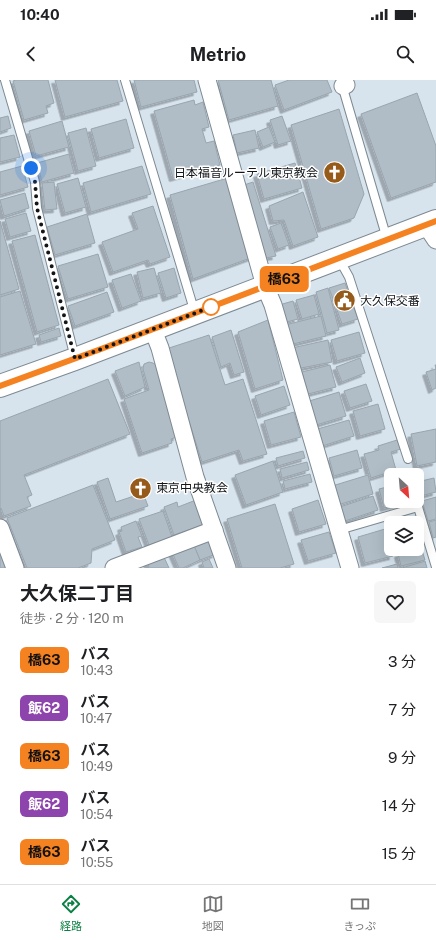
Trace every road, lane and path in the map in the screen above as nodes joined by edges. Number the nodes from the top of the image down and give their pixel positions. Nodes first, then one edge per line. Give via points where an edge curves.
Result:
1 (5, 80) edge
2 (125, 80) edge
3 (207, 80) edge
4 (343, 84) edge
5 (433, 229) edge
6 (388, 239) junction
7 (339, 259) junction
8 (265, 286) junction
9 (195, 313) junction
10 (153, 330) junction
11 (75, 359) junction
12 (0, 386) edge
13 (408, 459) dead end
14 (0, 528) edge
15 (214, 530) junction
16 (339, 530) junction
17 (436, 567) edge
18 (15, 568) edge
19 (114, 568) edge
20 (227, 568) edge
21 (350, 568) edge

1 - 11 lane via 35,182 37,208
2 - 9 lane
3 - 8 street
4 - 6 lane
5 - 6 main road
6 - 7 main road
7 - 8 main road
7 - 13 lane via 349,277
8 - 9 main road
8 - 16 street via 273,305
9 - 10 main road
10 - 11 main road
10 - 15 street via 195,477
11 - 12 main road
14 - 18 street
15 - 19 street
15 - 20 street
16 - 17 lane via 418,507
16 - 21 street

